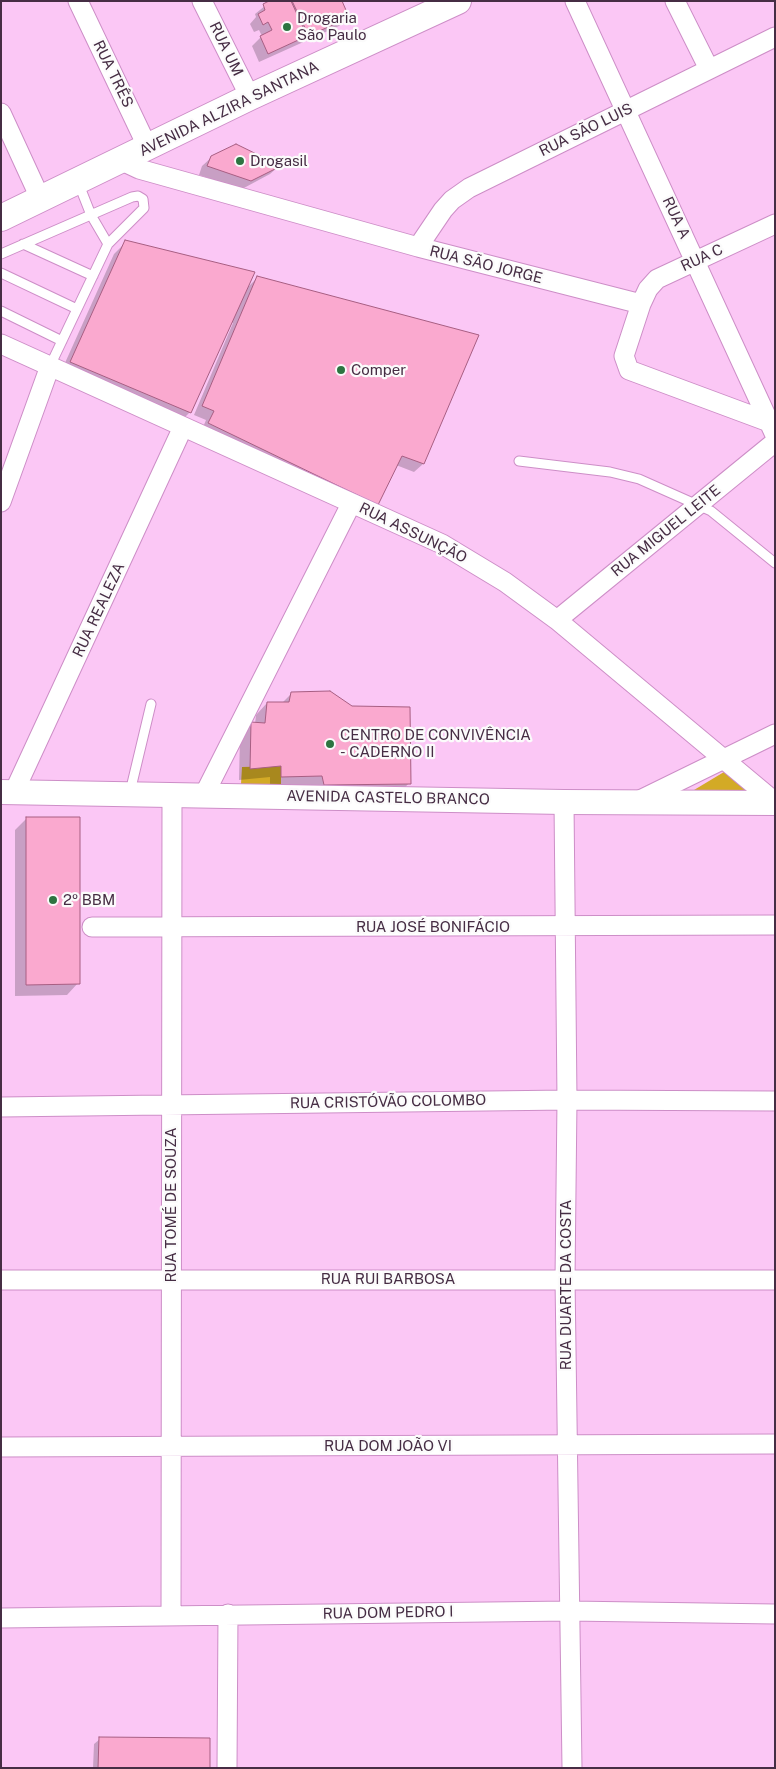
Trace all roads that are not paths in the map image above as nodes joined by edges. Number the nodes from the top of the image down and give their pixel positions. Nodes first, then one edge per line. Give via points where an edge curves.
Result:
1 (78, 1) edge
2 (202, 1) edge
3 (458, 1) edge
4 (575, 1) edge
5 (675, 1) edge
6 (775, 38) edge
7 (709, 69) junction
8 (250, 97) junction
9 (626, 110) junction
10 (1, 114) edge
11 (148, 148) junction
12 (122, 161) junction
13 (78, 182) junction
14 (41, 200) junction
15 (91, 215) junction
16 (1, 218) edge
17 (775, 224) edge
18 (23, 244) junction
19 (108, 244) junction
20 (418, 247) junction
21 (1, 254) edge
22 (696, 261) junction
23 (1, 273) edge
24 (93, 276) junction
25 (641, 304) junction
26 (77, 309) junction
27 (1, 310) edge
28 (62, 341) junction
29 (1, 344) edge
30 (50, 366) junction
31 (183, 427) junction
32 (772, 428) edge
33 (775, 442) edge
34 (519, 461) dead end
35 (3, 495) edge
36 (352, 504) junction
37 (700, 504) junction
38 (775, 563) edge
39 (557, 620) junction
40 (151, 704) dead end
41 (775, 734) edge
42 (724, 758) junction
43 (8, 792) edge
44 (130, 795) junction
45 (172, 795) junction
46 (204, 795) junction
47 (638, 801) junction
48 (564, 802) junction
49 (775, 802) edge
50 (775, 925) edge
51 (92, 926) dead end
52 (172, 926) junction
53 (565, 926) junction
54 (567, 1100) junction
55 (775, 1101) edge
56 (172, 1105) junction
57 (1, 1107) edge
58 (565, 1279) junction
59 (1, 1280) edge
60 (171, 1280) junction
61 (775, 1280) edge
62 (775, 1444) edge
63 (567, 1445) junction
64 (1, 1447) edge
65 (171, 1447) junction
66 (569, 1611) junction
67 (228, 1614) junction
68 (775, 1614) edge
69 (171, 1615) junction
70 (1, 1618) edge
71 (227, 1768) edge
72 (572, 1768) edge

1 - 11 street, RUA TRÊS
2 - 8 street, RUA UM
3 - 8 main road, AVENIDA ALZIRA SANTANA
4 - 9 street, RUA A
5 - 7 street
6 - 7 street, RUA SÃO LUIS
7 - 9 street, RUA SÃO LUIS
8 - 11 main road, AVENIDA ALZIRA SANTANA
9 - 20 street, RUA SÃO LUIS via 469,188 443,210
9 - 22 street, RUA A
10 - 14 street
11 - 12 main road, AVENIDA ALZIRA SANTANA
12 - 13 main road, AVENIDA ALZIRA SANTANA
12 - 20 street, RUA SÃO JORGE via 139,169
13 - 14 main road, AVENIDA ALZIRA SANTANA
13 - 15 lane
14 - 16 main road, AVENIDA ALZIRA SANTANA
15 - 18 lane
15 - 19 lane
15 - 19 lane via 132,197 144,199 144,208
17 - 22 street, RUA C
18 - 21 lane
18 - 24 lane
19 - 24 lane
20 - 25 street, RUA SÃO JORGE
22 - 25 street, RUA C via 657,279
22 - 32 street, RUA A
23 - 26 lane
24 - 26 lane
25 - 32 street via 624,356 628,370
26 - 28 lane
27 - 28 lane
28 - 30 lane
29 - 30 street, RUA ASSUNÇÃO
30 - 31 street, RUA ASSUNÇÃO
30 - 35 street
31 - 36 street, RUA ASSUNÇÃO
31 - 43 street, RUA REALEZA
33 - 37 street, RUA MIGUEL LEITE
34 - 37 lane via 610,472 639,479
36 - 39 street, RUA ASSUNÇÃO via 442,544 505,582
36 - 46 street
37 - 38 lane
37 - 39 street, RUA MIGUEL LEITE
39 - 42 street, RUA ASSUNÇÃO
40 - 44 lane
41 - 42 street
42 - 47 street
42 - 49 street, RUA ASSUNÇÃO
43 - 44 street, AVENIDA CASTELO BRANCO
44 - 45 street, AVENIDA CASTELO BRANCO
45 - 46 street, AVENIDA CASTELO BRANCO
45 - 52 street, RUA TOMÉ DE SOUZA
46 - 48 street, AVENIDA CASTELO BRANCO
47 - 48 street, AVENIDA CASTELO BRANCO
47 - 49 street, AVENIDA CASTELO BRANCO
48 - 53 street, RUA DUARTE DA COSTA
50 - 53 street, RUA JOSÉ BONIFÁCIO
51 - 52 street, RUA JOSÉ BONIFÁCIO
52 - 53 street, RUA JOSÉ BONIFÁCIO
52 - 56 street, RUA TOMÉ DE SOUZA
53 - 54 street, RUA DUARTE DA COSTA
54 - 55 street, RUA CRISTÓVÃO COLOMBO
54 - 56 street, RUA CRISTÓVÃO COLOMBO
54 - 58 street, RUA DUARTE DA COSTA
56 - 57 street, RUA CRISTÓVÃO COLOMBO
56 - 60 street, RUA TOMÉ DE SOUZA
58 - 60 street, RUA RUI BARBOSA
58 - 61 street, RUA RUI BARBOSA
58 - 63 street, RUA DUARTE DA COSTA
59 - 60 street, RUA RUI BARBOSA
60 - 65 street, RUA TOMÉ DE SOUZA
62 - 63 street, RUA DOM JOÃO VI
63 - 65 street, RUA DOM JOÃO VI
63 - 66 street, RUA DUARTE DA COSTA
64 - 65 street, RUA DOM JOÃO VI
65 - 69 street, RUA TOMÉ DE SOUZA
66 - 67 street, RUA DOM PEDRO I
66 - 68 street, RUA DOM PEDRO I
66 - 72 street, RUA DUARTE DA COSTA
67 - 69 street, RUA DOM PEDRO I
67 - 71 street
69 - 70 street, RUA DOM PEDRO I

